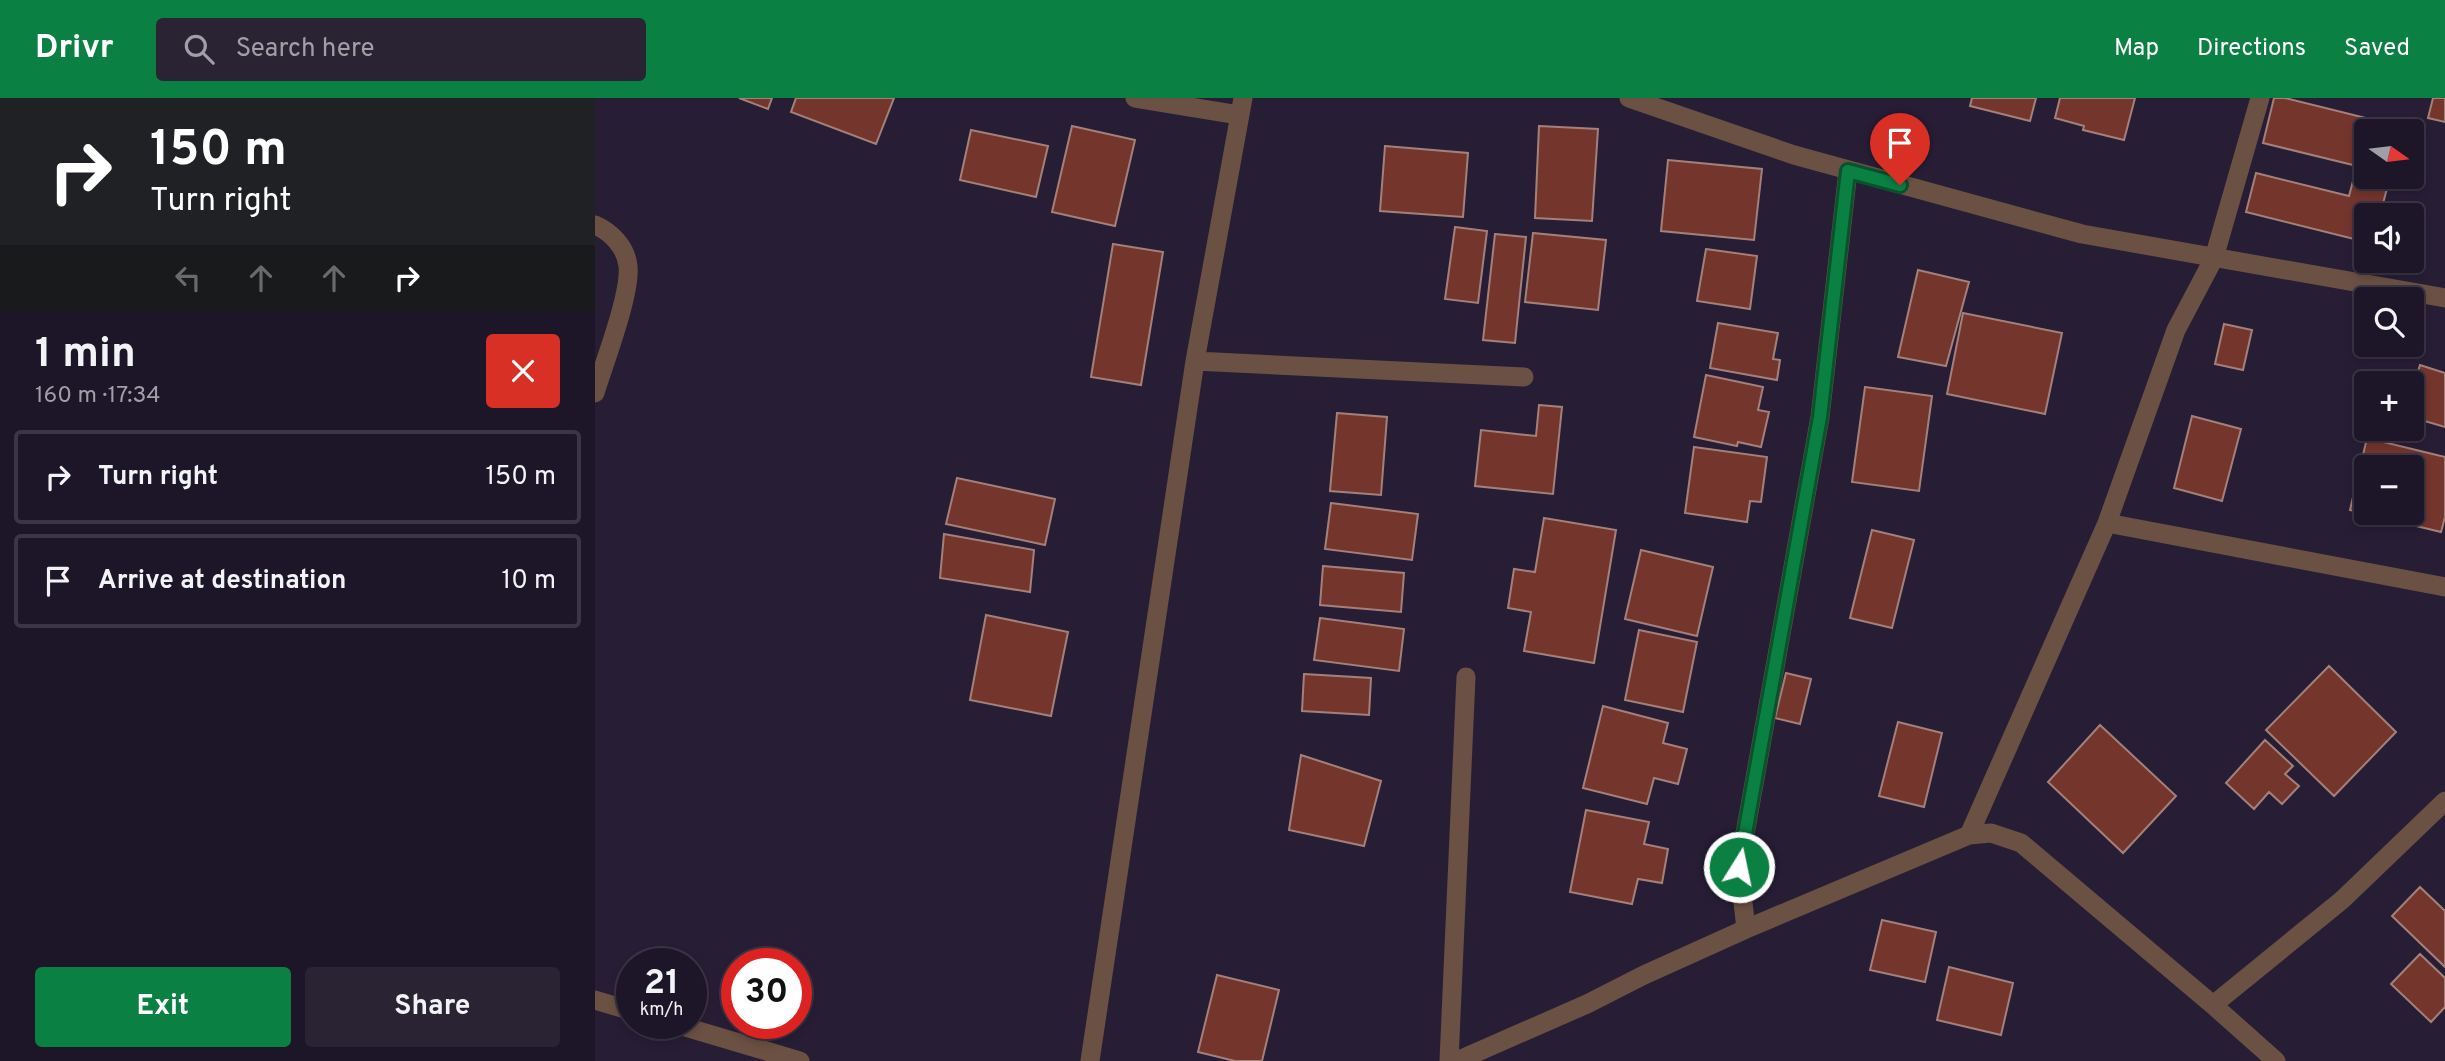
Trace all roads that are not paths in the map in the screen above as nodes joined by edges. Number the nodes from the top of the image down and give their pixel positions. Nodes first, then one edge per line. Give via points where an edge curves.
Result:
1 (1135, 98) edge
2 (1629, 98) edge
3 (2260, 98) edge
4 (1241, 107) edge
5 (1848, 171) junction
6 (595, 225) edge
7 (2214, 258) junction
8 (2445, 299) edge
9 (1195, 361) junction
10 (1524, 377) dead end
11 (595, 393) edge
12 (2107, 523) junction
13 (2445, 587) edge
14 (1466, 677) dead end
15 (2445, 801) edge
16 (1969, 835) junction
17 (1746, 929) junction
18 (595, 1000) edge
19 (2213, 1005) junction
20 (616, 1006) edge
21 (707, 1033) edge
22 (800, 1061) edge
23 (1090, 1061) edge
24 (1449, 1061) edge
25 (1457, 1061) edge
26 (2276, 1061) edge

1 - 4 street
2 - 5 street
3 - 7 street
4 - 9 street
5 - 7 street via 2082,234
5 - 17 street via 1820,417 1739,867
6 - 11 street via 606,229 620,245 628,265 626,290
7 - 8 street
7 - 12 street via 2176,330
9 - 10 street
9 - 23 street
12 - 13 street
12 - 16 street
14 - 24 street
15 - 19 street via 2342,900
16 - 17 street
16 - 19 street via 1991,833 2021,843
17 - 25 street
18 - 20 street
19 - 26 street
21 - 22 street

